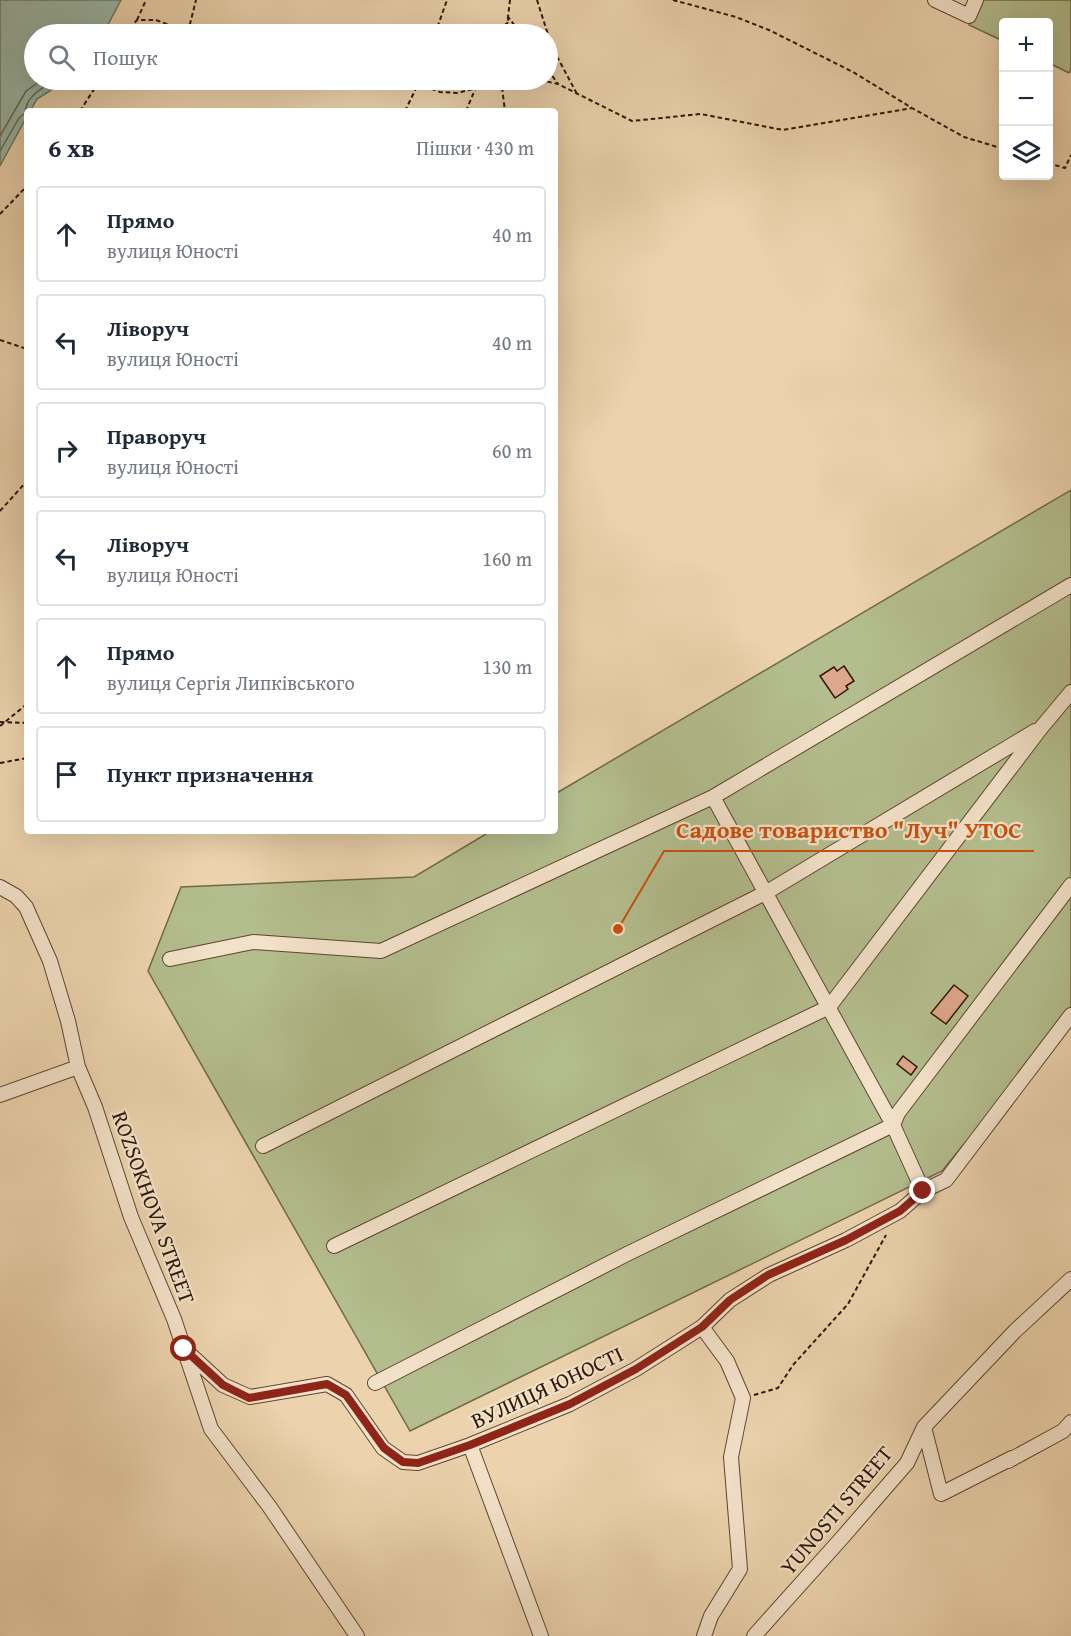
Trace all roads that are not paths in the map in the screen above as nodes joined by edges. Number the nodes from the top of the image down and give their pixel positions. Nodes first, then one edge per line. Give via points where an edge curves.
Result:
1 (935, 0) edge
2 (976, 0) edge
3 (1071, 585) edge
4 (1071, 692) edge
5 (1041, 728) junction
6 (713, 797) junction
7 (1071, 885) edge
8 (0, 887) edge
9 (767, 892) junction
10 (170, 959) dead end
11 (829, 1007) junction
12 (1071, 1015) edge
13 (78, 1067) junction
14 (0, 1095) edge
15 (893, 1125) junction
16 (263, 1146) dead end
17 (923, 1191) junction
18 (334, 1246) dead end
19 (1071, 1279) edge
20 (702, 1327) junction
21 (184, 1349) junction
22 (375, 1383) dead end
23 (1071, 1422) edge
24 (924, 1427) junction
25 (470, 1445) junction
26 (357, 1636) edge
27 (541, 1636) edge
28 (704, 1636) edge
29 (754, 1636) edge

1 - 2 street via 969,16
3 - 6 street
4 - 5 street
5 - 9 street
5 - 11 street
6 - 9 street
6 - 10 street via 381,951 253,942
7 - 15 street via 898,1113
8 - 13 street, ROZSOKHOVA STREET via 26,907 50,961
9 - 11 street
9 - 16 street
11 - 15 street
11 - 18 street
12 - 17 street, ВУЛИЦЯ ЮНОСТІ via 946,1180
13 - 14 street
13 - 21 street, ROZSOKHOVA STREET via 131,1217
15 - 17 street
15 - 22 street
17 - 20 street, ВУЛИЦЯ ЮНОСТІ via 900,1211 768,1275 730,1300
19 - 24 street, YUNOSTI STREET via 1015,1331
20 - 25 street, ВУЛИЦЯ ЮНОСТІ via 579,1399
20 - 28 street via 727,1361 743,1398 731,1456 740,1569 711,1616
21 - 25 street, ВУЛИЦЯ ЮНОСТІ via 223,1385 249,1398 327,1384 346,1395 384,1448 403,1462 418,1463
21 - 26 street, ROZSOKHOVA STREET via 211,1429 269,1506
23 - 24 street via 1063,1431 941,1494
24 - 29 street, YUNOSTI STREET via 907,1463
25 - 27 street, ВУЛИЦЯ ЮНОСТІ

